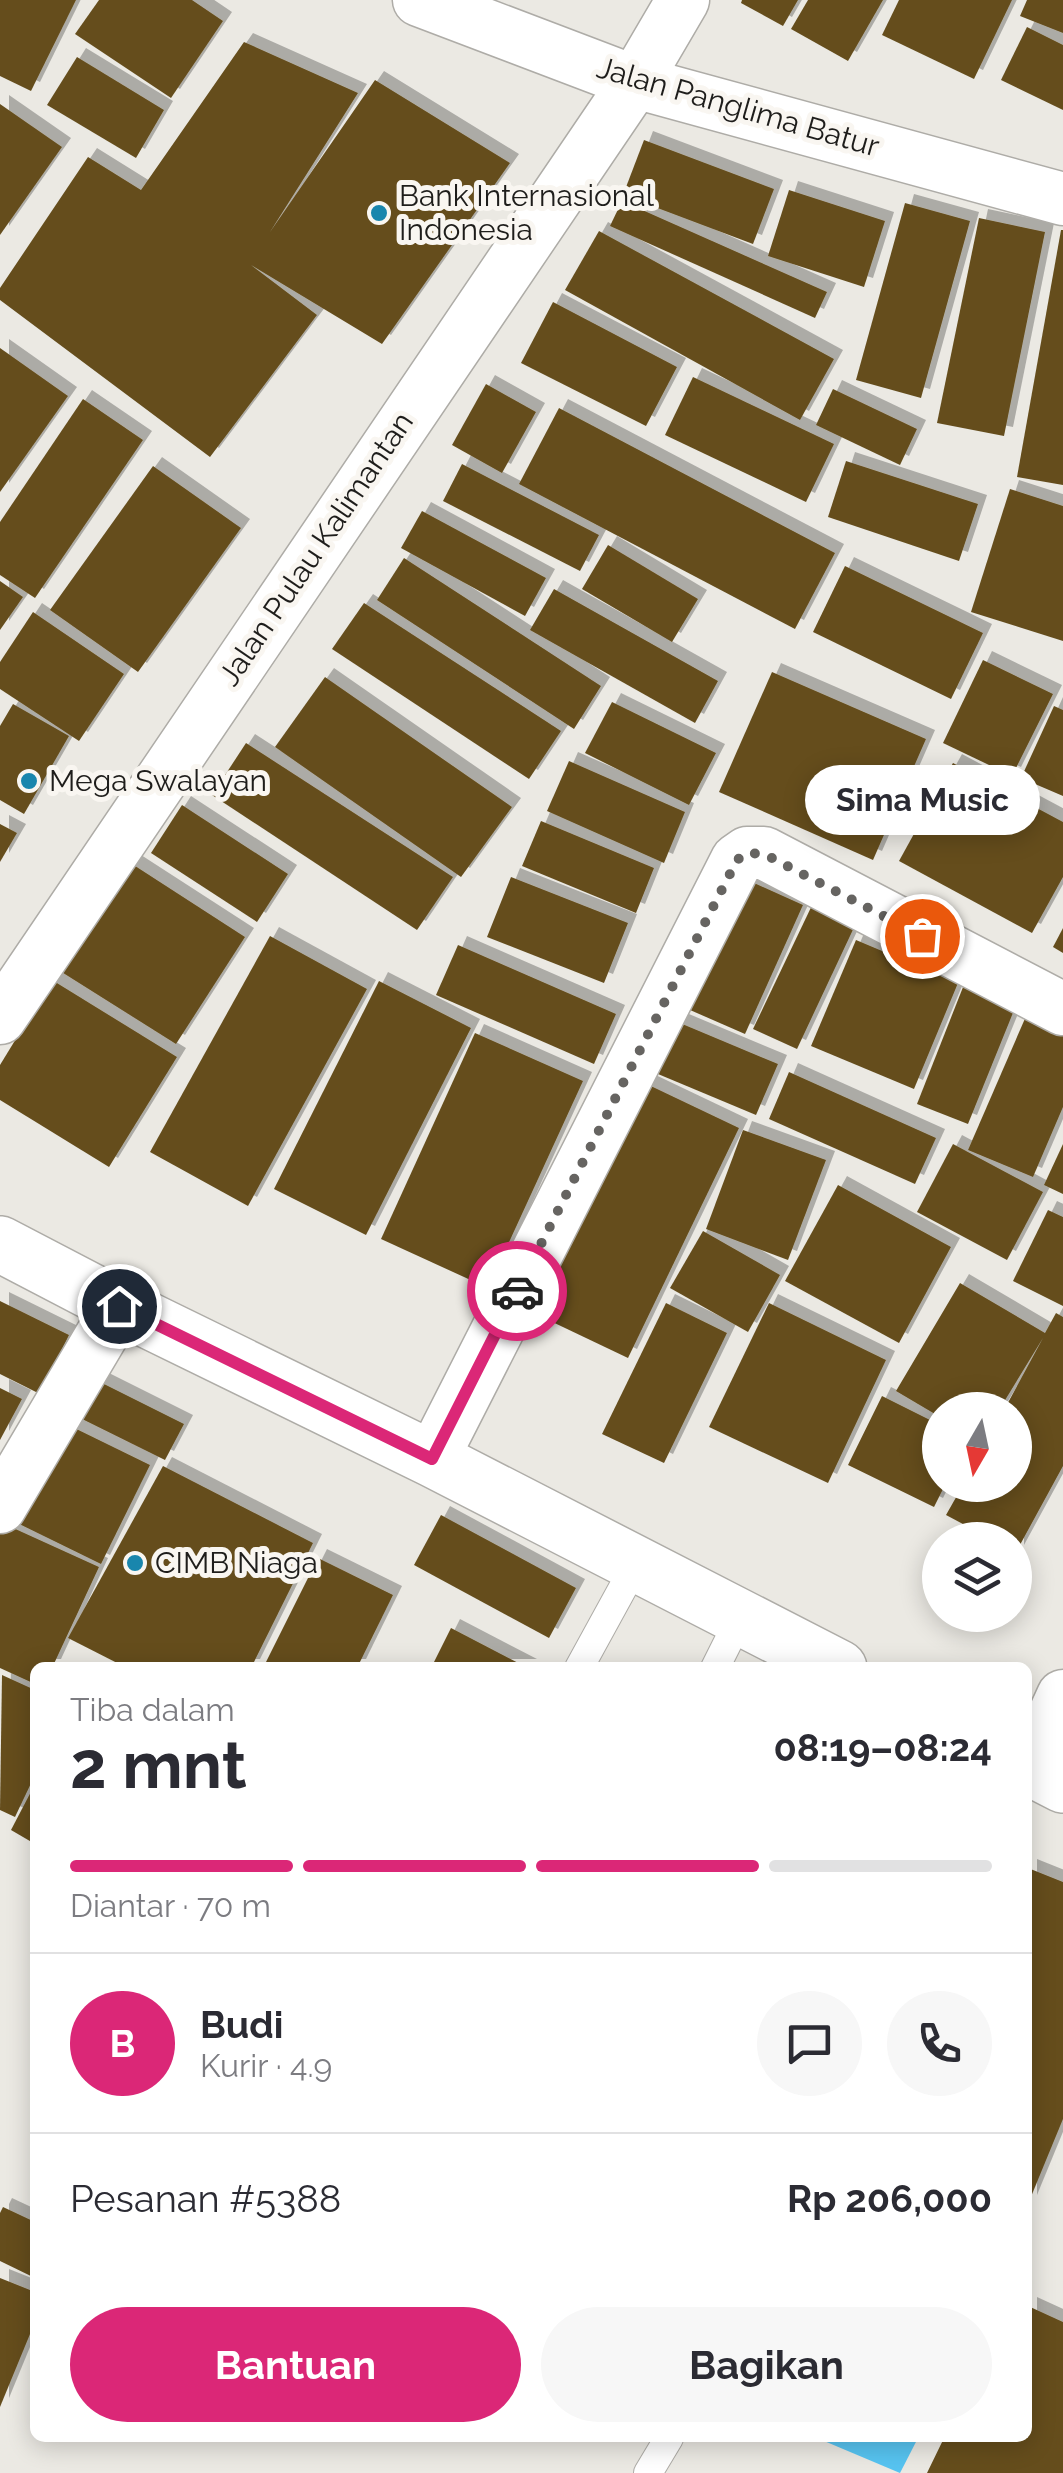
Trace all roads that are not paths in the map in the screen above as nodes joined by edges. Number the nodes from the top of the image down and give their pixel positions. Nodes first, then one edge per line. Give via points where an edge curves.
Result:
1 (419, 0) edge
2 (683, 0) edge
3 (635, 82) junction
4 (1063, 198) edge
5 (1063, 1009) edge
6 (0, 1018) edge
7 (0, 1244) edge
8 (119, 1306) junction
9 (432, 1459) junction
10 (0, 1507) edge
11 (636, 1564) junction
12 (740, 1618) junction
13 (582, 1662) edge
14 (718, 1662) edge
15 (826, 1662) edge
16 (1063, 1696) edge
17 (1040, 1773) edge
18 (667, 2442) edge
19 (648, 2473) edge

1 - 3 street, Jalan Panglima Batur
2 - 3 street, Jalan Pulau Kalimantan
3 - 4 street, Jalan Panglima Batur
3 - 6 street, Jalan Pulau Kalimantan
5 - 9 street via 764,854 737,860
7 - 8 street
8 - 9 street
8 - 10 street
9 - 11 street
11 - 12 street
11 - 13 lane
12 - 14 lane
12 - 15 street
16 - 17 street
18 - 19 lane

